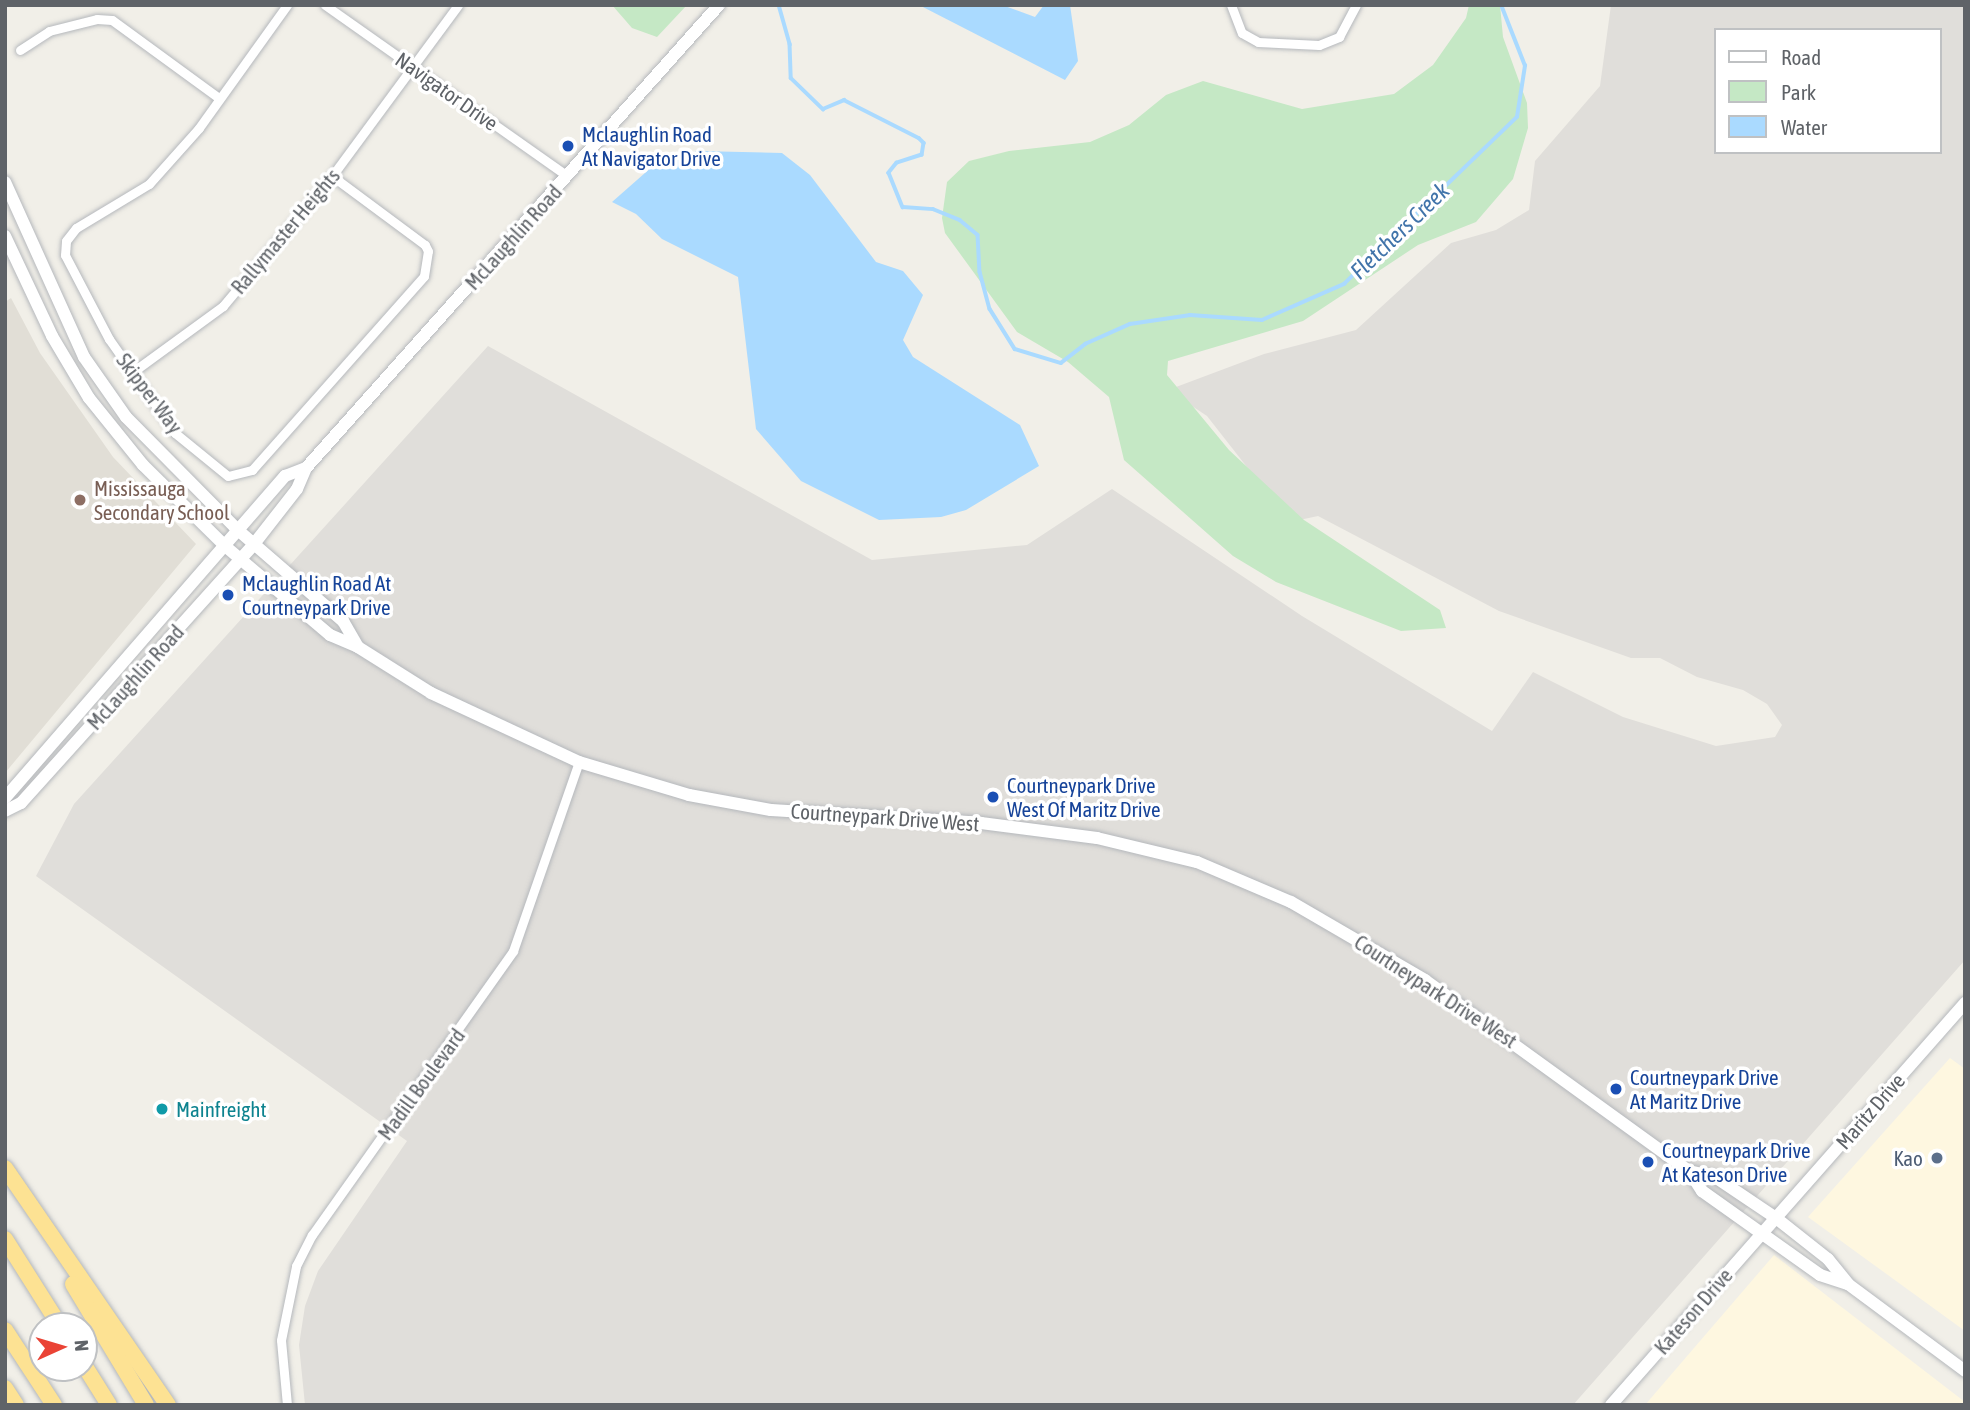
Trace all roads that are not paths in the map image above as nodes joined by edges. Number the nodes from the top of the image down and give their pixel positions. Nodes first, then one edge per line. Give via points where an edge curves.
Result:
1 (287, 5) edge
2 (325, 5) edge
3 (458, 5) edge
4 (719, 5) edge
5 (1231, 5) edge
6 (1356, 5) edge
7 (20, 50) dead end
8 (412, 66) junction
9 (219, 98) junction
10 (332, 176) junction
11 (567, 176) junction
12 (5, 182) edge
13 (5, 236) edge
14 (42, 272) junction
15 (23, 280) junction
16 (134, 371) junction
17 (306, 468) junction
18 (239, 531) junction
19 (254, 544) junction
20 (225, 546) junction
21 (241, 559) junction
22 (358, 647) junction
23 (579, 762) junction
24 (5, 798) edge
25 (5, 811) edge
26 (1965, 1003) edge
27 (5, 1168) edge
28 (1689, 1171) junction
29 (1776, 1218) junction
30 (1762, 1234) junction
31 (5, 1238) edge
32 (1848, 1284) junction
33 (51, 1312) edge
34 (5, 1330) edge
35 (1965, 1371) edge
36 (94, 1382) edge
37 (5, 1388) edge
38 (16, 1405) edge
39 (54, 1405) edge
40 (108, 1405) edge
41 (146, 1405) edge
42 (168, 1405) edge
43 (287, 1405) edge
44 (1611, 1405) edge

1 - 9 street, Skipper Way
2 - 8 street, Navigator Drive
3 - 8 street, Rallymaster Heights
4 - 11 main road, McLaughlin Road
5 - 6 street via 1242,33 1258,42 1319,45 1339,37
7 - 9 street via 49,31 97,19 112,20
8 - 10 street, Rallymaster Heights
8 - 11 street, Navigator Drive
9 - 16 street, Skipper Way via 149,184 76,228 66,241 65,255 108,339
10 - 16 street, Rallymaster Heights via 222,306
10 - 16 street, Skipper Way via 425,245 424,276 252,470 229,476 175,433
11 - 17 main road, McLaughlin Road
12 - 14 main road, Courtneypark Drive West
13 - 15 main road, Courtneypark Drive West
14 - 15 main road
14 - 18 main road, Courtneypark Drive West via 84,357 126,417
15 - 20 main road, Courtneypark Drive West via 89,397 143,465
17 - 18 main road, McLaughlin Road via 285,477
17 - 19 main road, McLaughlin Road via 297,489
18 - 19 main road, Courtneypark Drive West
18 - 20 main road, McLaughlin Road
19 - 21 main road, McLaughlin Road
19 - 22 main road, Courtneypark Drive West via 343,621
20 - 21 main road, Courtneypark Drive West
20 - 24 main road, McLaughlin Road
21 - 22 main road, Courtneypark Drive West via 330,635
21 - 25 main road, McLaughlin Road via 21,803
22 - 23 main road, Courtneypark Drive West via 431,693
23 - 28 main road, Courtneypark Drive West via 689,795 771,810 981,823 1097,838 1197,862 1291,902 1425,980
23 - 43 street, Madill Boulevard via 513,951 312,1235 296,1266 281,1340
26 - 29 main road, Maritz Drive
27 - 41 highway
27 - 42 highway
28 - 29 main road, Courtneypark Drive West via 1715,1177
28 - 30 main road, Courtneypark Drive West via 1702,1191
29 - 30 main road, Kateson Drive
29 - 32 main road, Courtneypark Drive West via 1828,1259
30 - 32 main road, Courtneypark Drive West via 1820,1275
30 - 44 main road, Kateson Drive
31 - 33 highway
32 - 35 main road, Courtneypark Drive West
34 - 39 highway
36 - 40 highway
37 - 38 highway

